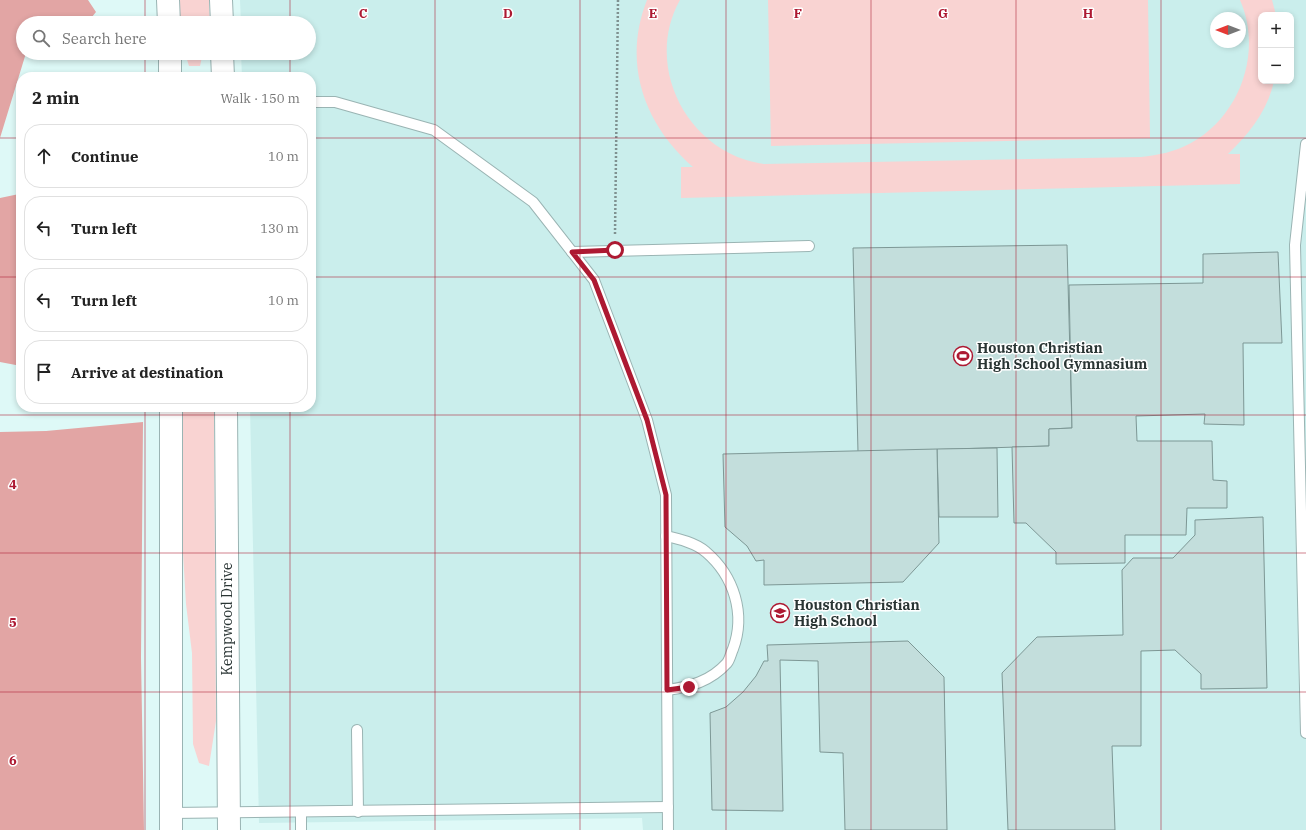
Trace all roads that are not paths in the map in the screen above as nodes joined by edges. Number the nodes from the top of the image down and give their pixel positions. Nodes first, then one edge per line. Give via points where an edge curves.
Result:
1 (168, 0) edge
2 (221, 0) edge
3 (169, 16) edge
4 (222, 16) edge
5 (170, 60) edge
6 (222, 60) edge
7 (170, 72) edge
8 (223, 72) edge
9 (316, 102) edge
10 (1306, 144) edge
11 (1304, 170) edge
12 (809, 246) dead end
13 (572, 252) junction
14 (171, 412) edge
15 (226, 412) edge
16 (666, 536) junction
17 (667, 690) junction
18 (357, 730) dead end
19 (1306, 733) edge
20 (668, 807) junction
21 (358, 812) junction
22 (301, 813) junction
23 (171, 822) edge
24 (229, 822) edge
25 (301, 830) edge
26 (668, 830) edge

1 - 3 main road
2 - 4 main road
5 - 7 main road
6 - 8 main road
9 - 13 lane via 335,102 434,130 533,202
10 - 11 lane
11 - 19 lane via 1295,245
12 - 13 lane
13 - 16 lane via 594,280 647,420 666,495
14 - 23 main road
15 - 24 main road, Kempwood Drive
16 - 17 lane
16 - 17 lane via 688,542 706,551 726,575 738,602 737,638 728,662 713,675 689,687
17 - 20 lane
18 - 21 lane
20 - 21 lane
20 - 26 lane
21 - 22 lane
22 - 24 lane
22 - 25 lane
23 - 24 lane

